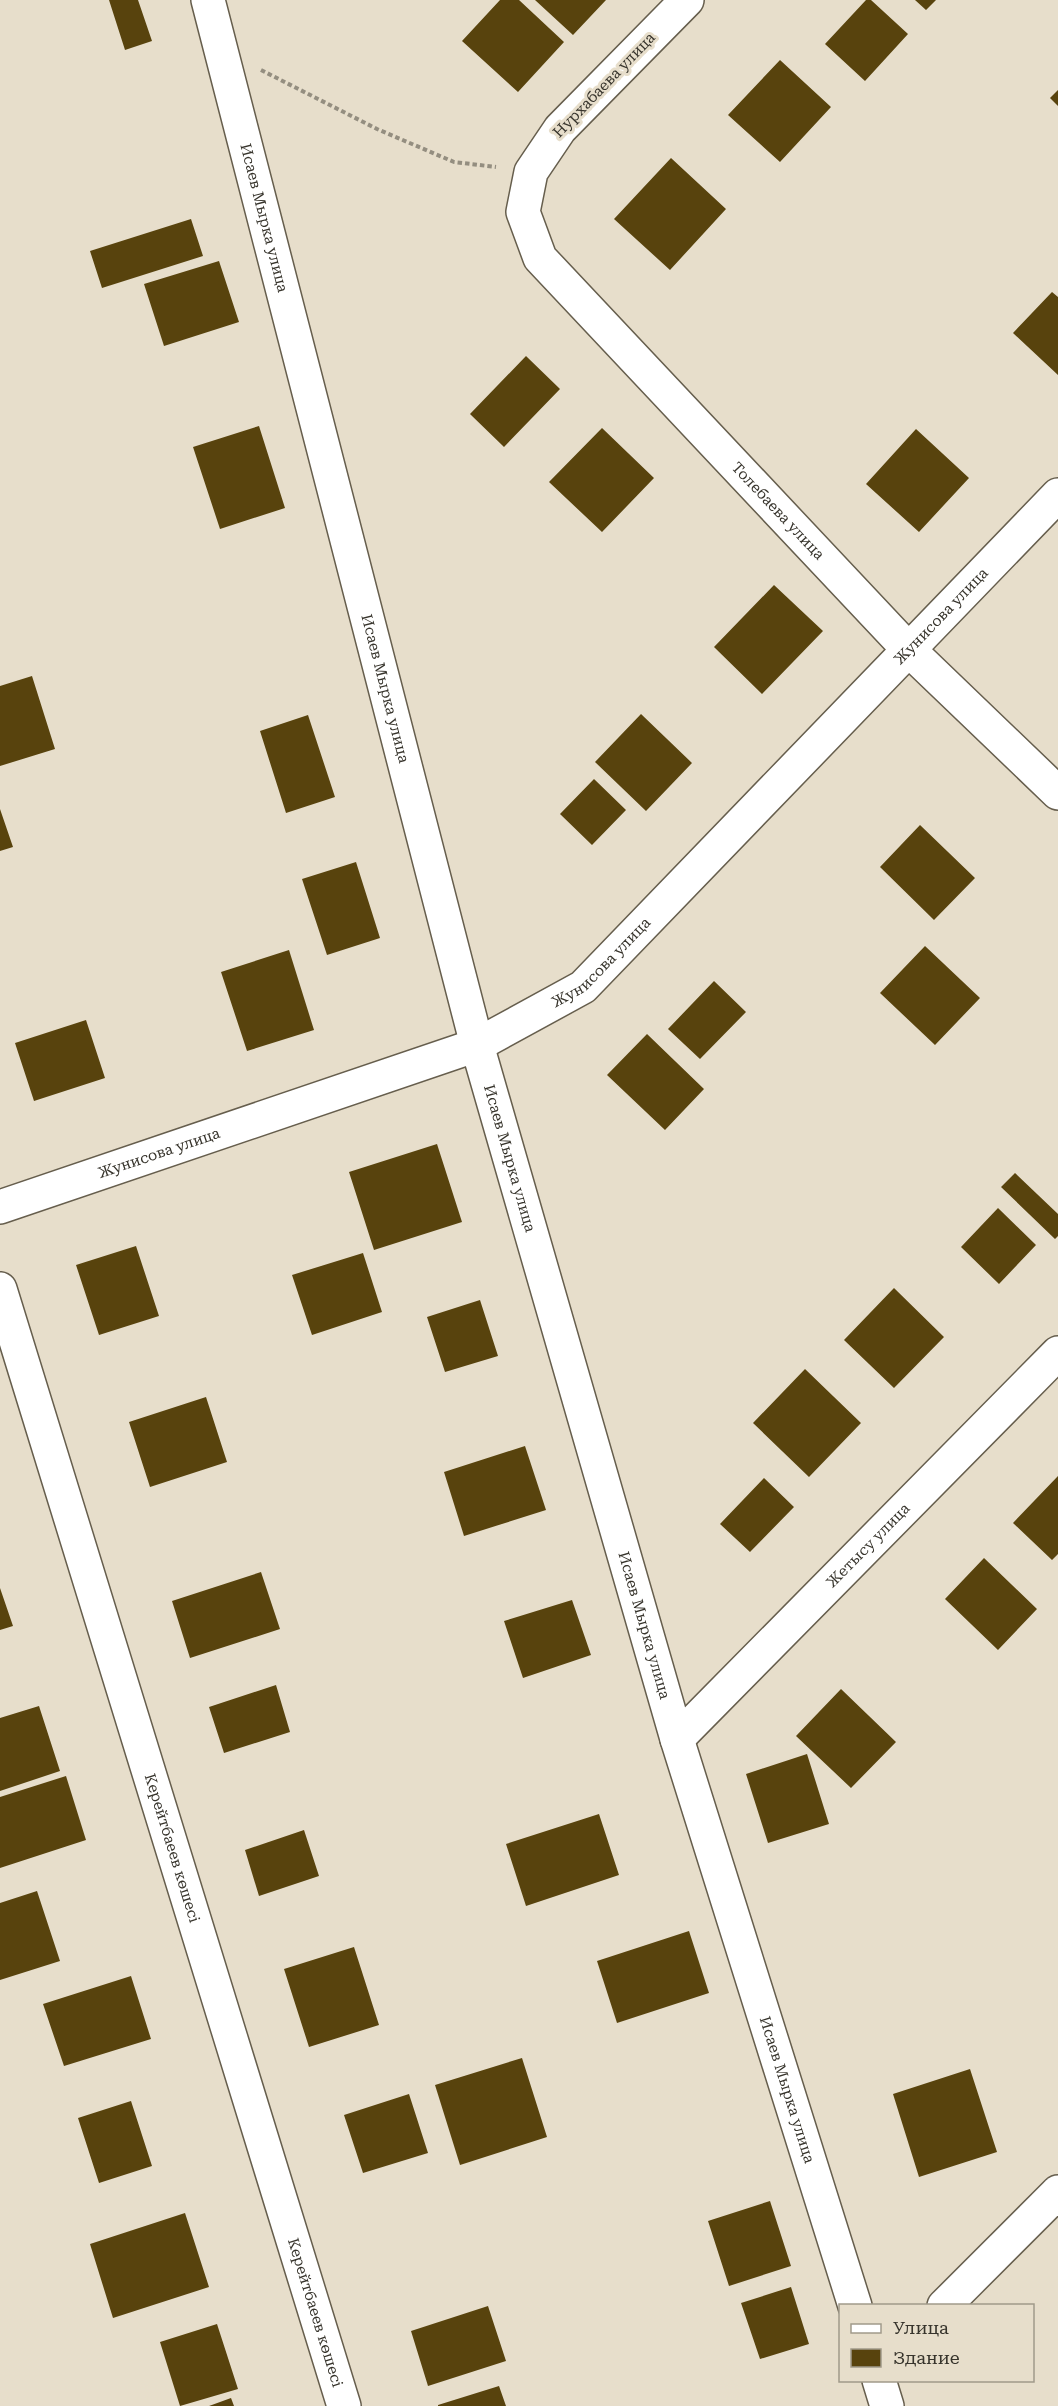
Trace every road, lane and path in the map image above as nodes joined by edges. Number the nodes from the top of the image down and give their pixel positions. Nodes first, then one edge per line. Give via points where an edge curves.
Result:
1 (208, 0) edge
2 (687, 0) edge
3 (223, 51) junction
4 (531, 172) junction
5 (523, 212) joint
6 (1058, 495) edge
7 (908, 649) junction
8 (1058, 793) edge
9 (477, 1045) junction
10 (0, 1207) edge
11 (0, 1289) edge
12 (1058, 1353) edge
13 (677, 1739) junction
14 (1058, 2192) edge
15 (854, 2304) edge
16 (946, 2304) edge
17 (880, 2382) edge
18 (344, 2406) edge
19 (887, 2406) edge

1 - 3 street, Исаев Мырка улица
2 - 4 street, Нурхабаева улица via 560,129
3 - 4 path via 377,129 454,162
3 - 9 street, Исаев Мырка улица
4 - 5 street, Нурхабаева улица
5 - 7 street, Толебаева улица via 540,258
6 - 7 street, Жунисова улица
7 - 8 street, Толебаева улица
7 - 9 street, Жунисова улица via 583,987
9 - 10 street, Жунисова улица
9 - 13 street, Исаев Мырка улица
11 - 18 street, Керейтбаеев көшесі
12 - 13 street, Жетысу улица
13 - 15 street, Исаев Мырка улица
14 - 16 street
17 - 19 street

